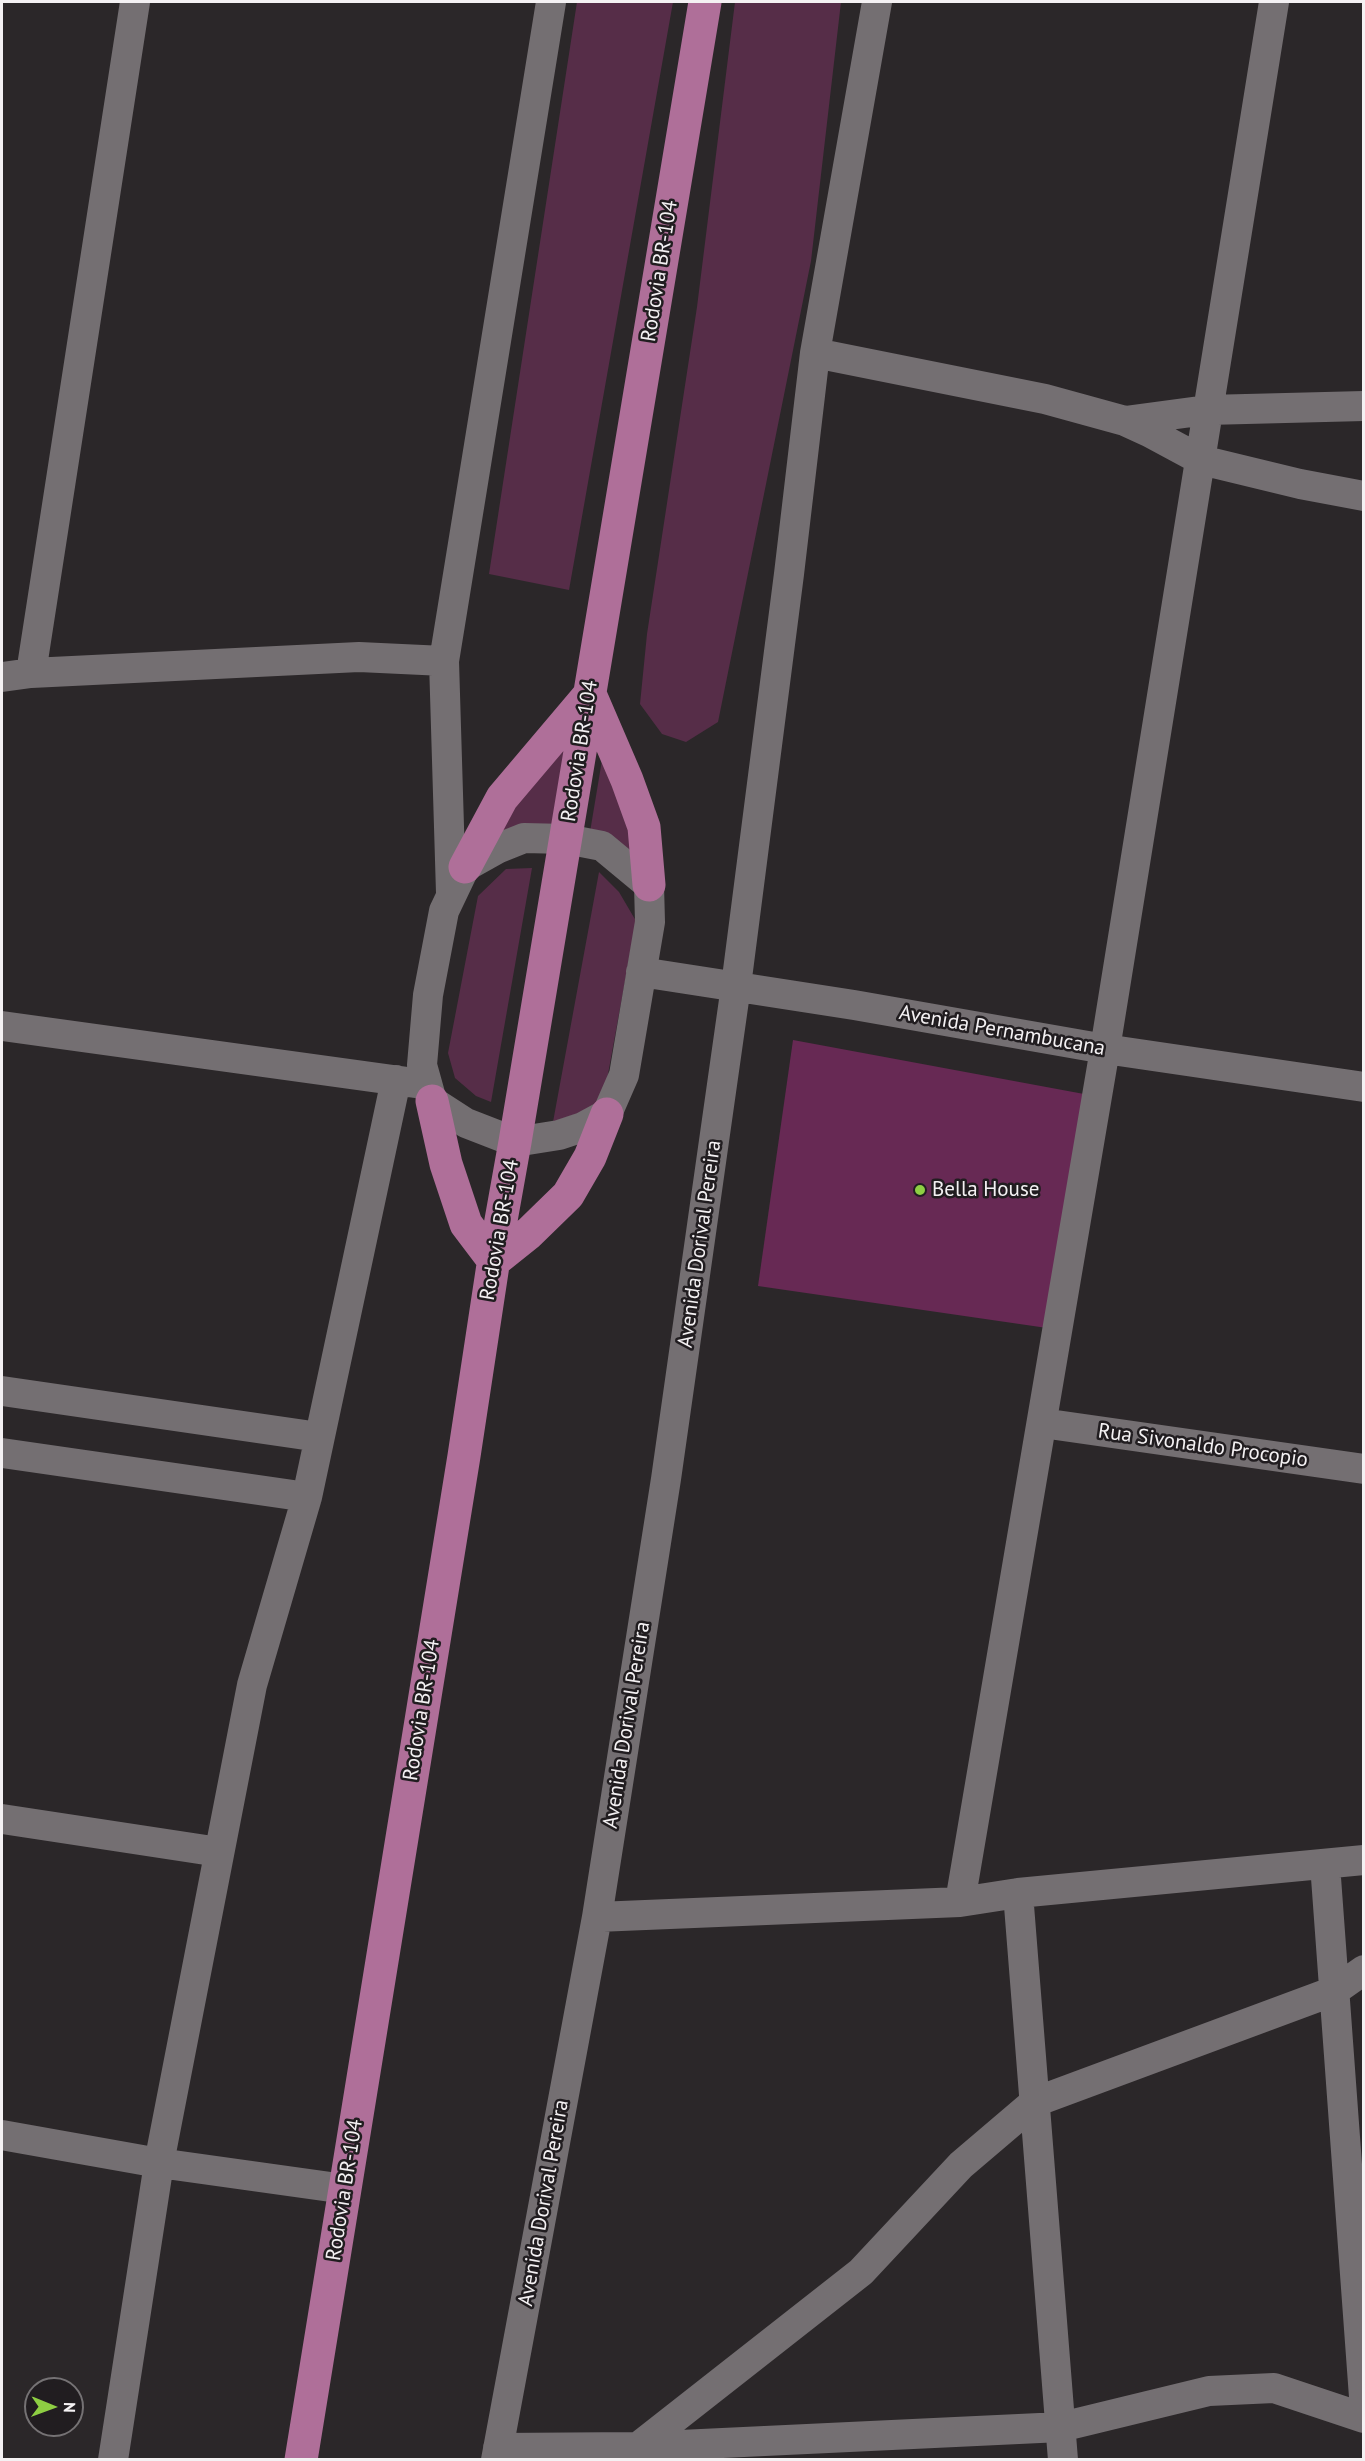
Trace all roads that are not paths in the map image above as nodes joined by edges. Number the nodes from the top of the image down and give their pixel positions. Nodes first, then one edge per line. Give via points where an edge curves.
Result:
1 (135, 2) edge
2 (551, 2) edge
3 (705, 2) edge
4 (877, 2) edge
5 (1274, 2) edge
6 (815, 353) junction
7 (1364, 406) edge
8 (1207, 410) junction
9 (1125, 421) junction
10 (1201, 460) junction
11 (1364, 495) edge
12 (444, 661) junction
13 (31, 673) junction
14 (2, 677) edge
15 (590, 694) junction
16 (566, 839) junction
17 (465, 867) junction
18 (649, 885) junction
19 (451, 896) junction
20 (641, 972) junction
21 (736, 986) junction
22 (2, 1026) edge
23 (1105, 1048) junction
24 (396, 1080) junction
25 (1364, 1087) edge
26 (430, 1093) junction
27 (607, 1114) junction
28 (515, 1143) junction
29 (494, 1261) junction
30 (2, 1390) edge
31 (1042, 1423) junction
32 (319, 1437) junction
33 (2, 1453) edge
34 (1364, 1469) edge
35 (307, 1497) junction
36 (2, 1819) edge
37 (219, 1852) junction
38 (1364, 1860) edge
39 (1325, 1864) junction
40 (1018, 1893) junction
41 (960, 1902) junction
42 (597, 1917) junction
43 (1364, 1970) edge
44 (1334, 1991) junction
45 (1035, 2102) junction
46 (2, 2135) edge
47 (159, 2163) junction
48 (345, 2189) junction
49 (1364, 2397) edge
50 (1364, 2418) edge
51 (1061, 2427) junction
52 (638, 2446) junction
53 (497, 2454) edge
54 (113, 2460) edge
55 (301, 2460) edge
56 (1063, 2460) edge

1 - 13 street
2 - 12 street
3 - 15 highway, Rodovia BR-104
4 - 6 street, Avenida Dorival Pereira
5 - 8 street
6 - 9 street via 1045,399
6 - 21 street, Avenida Dorival Pereira
7 - 8 street
8 - 9 street
8 - 10 street
9 - 10 street
10 - 11 street
10 - 23 street
12 - 13 street via 359,657
12 - 19 street
13 - 14 street
15 - 16 highway, Rodovia BR-104
15 - 17 highway via 502,798
15 - 18 highway via 644,827
16 - 17 street via 524,838
16 - 18 street via 602,846
16 - 28 highway, Rodovia BR-104
17 - 19 street
18 - 20 street via 650,922
19 - 26 street via 444,910 428,995 422,1065
20 - 21 street, Avenida Pernambucana
20 - 27 street via 624,1075
21 - 23 street, Avenida Pernambucana
21 - 42 street, Avenida Dorival Pereira via 668,1468
22 - 24 street
23 - 25 street, Avenida Pernambucana
23 - 31 street
24 - 26 street
24 - 32 street
26 - 28 street via 466,1123
26 - 29 highway via 446,1164 466,1224
27 - 28 street via 559,1135
27 - 29 highway via 590,1157 568,1195
28 - 29 highway, Rodovia BR-104
29 - 48 highway, Rodovia BR-104
30 - 32 street
31 - 34 street, Rua Sivonaldo Procopio
31 - 41 street
32 - 35 street
33 - 35 street
35 - 37 street via 252,1685
36 - 37 street
37 - 47 street
38 - 39 street
39 - 40 street
39 - 44 street
40 - 41 street
40 - 45 street
41 - 42 street
42 - 53 street, Avenida Dorival Pereira
43 - 44 street
44 - 45 street
44 - 49 street
45 - 51 street
45 - 52 street via 961,2165 861,2272
46 - 47 street
47 - 48 street
47 - 54 street
48 - 55 highway, Rodovia BR-104
50 - 51 street via 1274,2388 1209,2391
51 - 52 street
51 - 56 street
52 - 53 street

